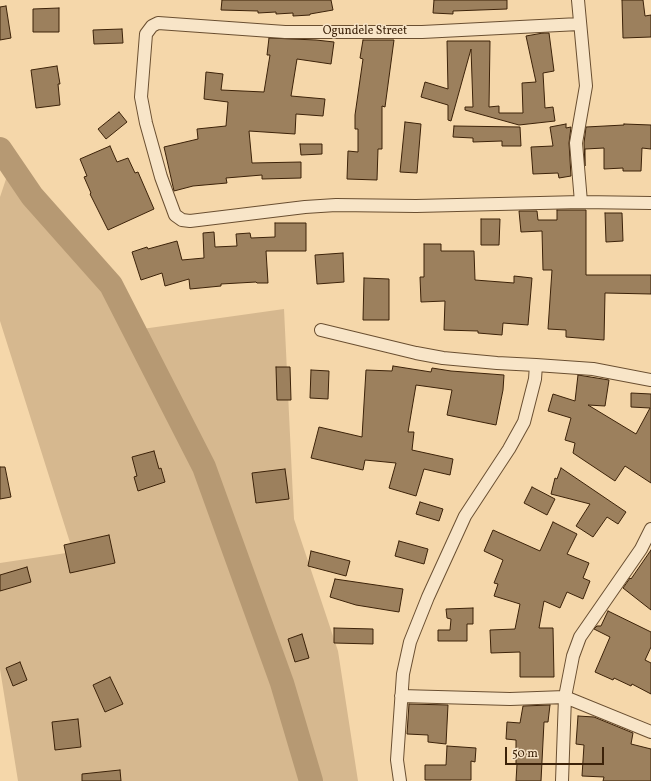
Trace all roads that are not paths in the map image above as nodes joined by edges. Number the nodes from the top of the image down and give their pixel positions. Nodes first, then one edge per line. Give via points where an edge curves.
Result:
1 (578, 0) edge
2 (579, 24) junction
3 (581, 202) junction
4 (651, 203) edge
5 (321, 330) dead end
6 (536, 365) junction
7 (651, 380) edge
8 (651, 529) edge
9 (646, 550) edge
10 (401, 696) junction
11 (565, 697) junction
12 (651, 732) edge
13 (400, 781) edge
14 (562, 781) edge

1 - 2 street
2 - 3 street via 586,86 576,143
2 - 3 street, Ogundele Street via 422,32 285,32 158,23 146,34 141,97 161,177 175,215 190,222 305,206
3 - 4 street
5 - 6 street via 443,358
6 - 7 street via 593,369
6 - 10 street via 524,422 464,516 428,597 410,642 402,674
8 - 9 street
9 - 11 street via 580,636 573,656
10 - 11 street via 510,699
10 - 13 street via 397,760
11 - 12 street
11 - 14 street

